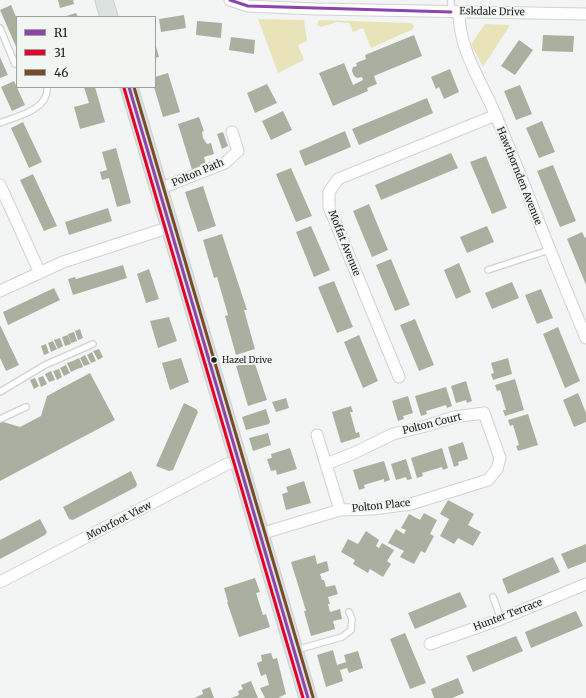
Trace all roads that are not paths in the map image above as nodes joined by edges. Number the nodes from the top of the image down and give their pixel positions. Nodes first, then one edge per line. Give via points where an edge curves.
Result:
1 (104, 0) edge
2 (230, 0) edge
3 (451, 0) edge
4 (455, 12) junction
5 (586, 14) edge
6 (109, 16) edge
7 (0, 28) edge
8 (16, 64) edge
9 (48, 88) edge
10 (129, 88) edge
11 (496, 115) junction
12 (0, 123) edge
13 (232, 132) dead end
14 (0, 185) edge
15 (159, 189) junction
16 (170, 228) junction
17 (549, 250) junction
18 (488, 270) dead end
19 (40, 273) junction
20 (0, 291) edge
21 (586, 338) edge
22 (93, 344) dead end
23 (399, 376) dead end
24 (0, 392) edge
25 (26, 407) dead end
26 (0, 419) edge
27 (317, 435) dead end
28 (239, 462) junction
29 (326, 464) junction
30 (497, 469) joint
31 (340, 510) junction
32 (260, 534) junction
33 (0, 582) edge
34 (586, 584) edge
35 (493, 597) dead end
36 (349, 612) dead end
37 (501, 619) junction
38 (430, 644) dead end
39 (294, 651) junction
40 (308, 698) edge

1 - 6 main road
2 - 4 street, Eskdale Drive via 248,6
3 - 4 lane
4 - 5 street, Eskdale Drive
4 - 11 street, Hawthornden Avenue via 471,64
7 - 8 lane
9 - 12 lane via 45,99 39,107
10 - 15 main road
11 - 17 street, Hawthornden Avenue
11 - 23 street, Moffat Avenue via 338,179 329,192 329,207
13 - 15 street, Polton Path via 238,151 225,163
14 - 19 street
15 - 16 main road
16 - 19 street via 64,262
16 - 28 main road
17 - 18 lane
17 - 21 street, Hawthornden Avenue
19 - 20 street
22 - 24 lane via 45,365
25 - 26 lane
27 - 29 street
28 - 32 main road
28 - 33 street, Moorfoot View via 228,464
29 - 30 street, Polton Court via 393,434 454,416 484,413 500,458
29 - 31 street
30 - 31 street, Polton Place via 488,480 411,504
31 - 32 street, Polton Place
32 - 39 main road
34 - 37 street, Hunter Terrace
35 - 37 lane
36 - 39 lane via 352,619 350,630 342,637
37 - 38 street, Hunter Terrace
39 - 40 main road

